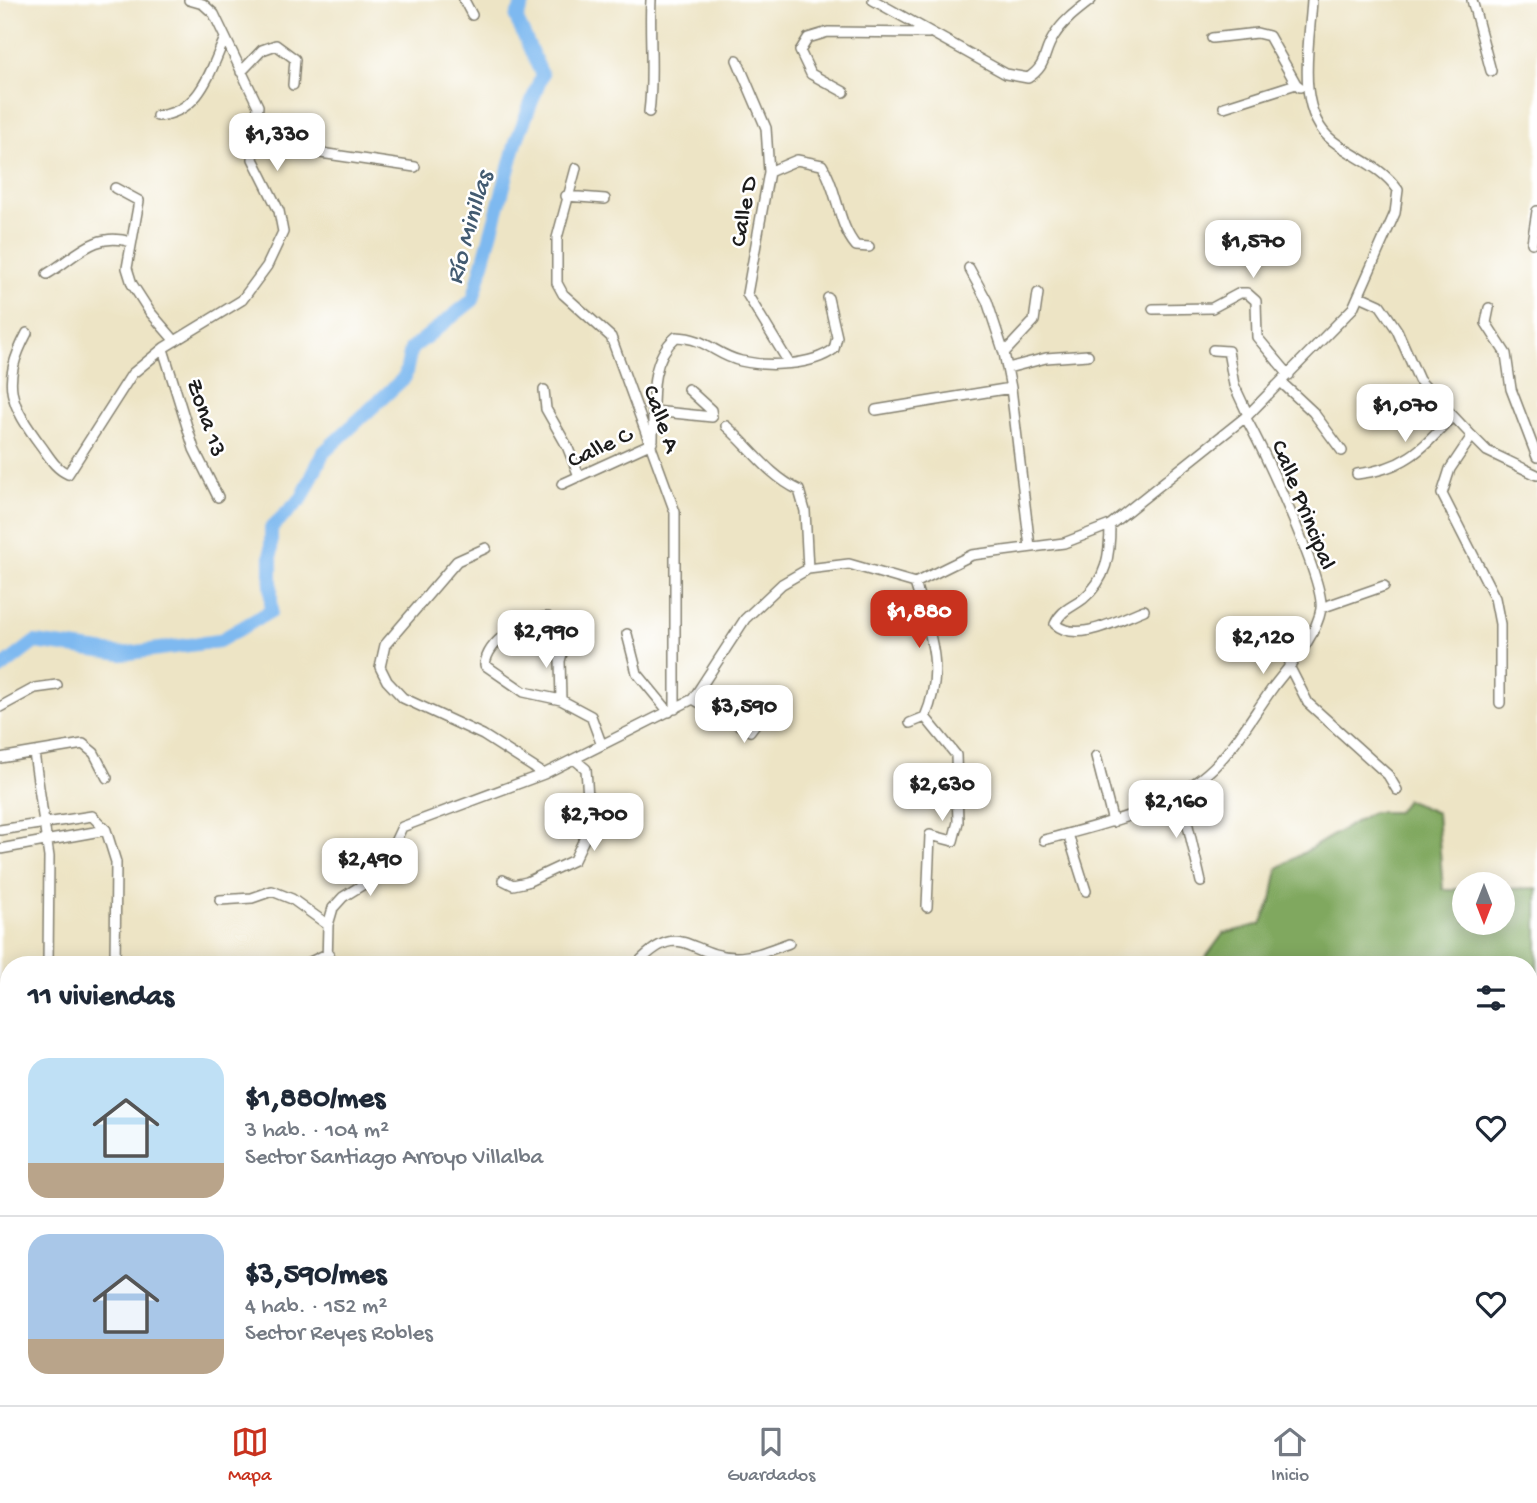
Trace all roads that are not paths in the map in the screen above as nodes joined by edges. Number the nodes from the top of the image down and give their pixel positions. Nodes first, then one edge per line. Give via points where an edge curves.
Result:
1 (190, 0) edge
2 (464, 0) edge
3 (651, 0) edge
4 (873, 0) edge
5 (889, 0) edge
6 (1091, 0) edge
7 (1312, 0) edge
8 (1472, 0) edge
9 (893, 13) junction
10 (472, 15) dead end
11 (929, 33) junction
12 (225, 38) junction
13 (1212, 38) dead end
14 (737, 60) dead end
15 (1491, 71) dead end
16 (241, 72) junction
17 (1296, 83) junction
18 (293, 85) dead end
19 (1307, 91) junction
20 (844, 92) dead end
21 (1224, 107) dead end
22 (649, 112) dead end
23 (157, 116) dead end
24 (253, 143) junction
25 (415, 167) dead end
26 (576, 168) dead end
27 (769, 172) junction
28 (116, 188) dead end
29 (566, 196) junction
30 (606, 199) dead end
31 (1537, 211) edge
32 (131, 242) junction
33 (1532, 243) dead end
34 (869, 247) dead end
35 (969, 268) dead end
36 (47, 274) dead end
37 (1038, 293) dead end
38 (1360, 296) junction
39 (828, 299) dead end
40 (1489, 308) dead end
41 (1153, 309) dead end
42 (27, 333) dead end
43 (176, 341) junction
44 (163, 349) junction
45 (1213, 350) dead end
46 (1004, 353) junction
47 (1088, 355) dead end
48 (789, 363) junction
49 (1008, 369) junction
50 (1286, 379) junction
51 (1011, 388) junction
52 (688, 389) dead end
53 (544, 390) dead end
54 (876, 410) dead end
55 (654, 411) junction
56 (1246, 416) junction
57 (1453, 416) junction
58 (726, 426) dead end
59 (1472, 436) junction
60 (652, 444) junction
61 (1342, 452) dead end
62 (1537, 457) edge
63 (1357, 474) dead end
64 (1537, 475) edge
65 (579, 476) junction
66 (562, 484) dead end
67 (218, 497) dead end
68 (1110, 525) junction
69 (1030, 547) junction
70 (486, 548) dead end
71 (808, 569) junction
72 (915, 583) junction
73 (1384, 586) dead end
74 (1321, 608) junction
75 (1144, 610) dead end
76 (559, 632) dead end
77 (627, 634) dead end
78 (565, 643) dead end
79 (1289, 666) junction
80 (57, 685) dead end
81 (778, 694) dead end
82 (693, 699) junction
83 (561, 701) junction
84 (1500, 703) dead end
85 (0, 707) edge
86 (672, 710) junction
87 (925, 717) junction
88 (910, 723) dead end
89 (601, 743) junction
90 (34, 753) junction
91 (1096, 756) dead end
92 (0, 758) edge
93 (574, 759) junction
94 (544, 774) junction
95 (107, 778) dead end
96 (1397, 790) dead end
97 (1180, 791) junction
98 (45, 821) junction
99 (1113, 822) junction
100 (106, 830) junction
101 (0, 831) edge
102 (1068, 834) junction
103 (1044, 840) dead end
104 (48, 841) junction
105 (0, 849) edge
106 (503, 880) dead end
107 (1201, 882) dead end
108 (1086, 891) dead end
109 (220, 900) dead end
110 (928, 907) dead end
111 (328, 925) junction
112 (789, 943) dead end
113 (330, 953) junction
114 (48, 956) edge
115 (115, 956) edge
116 (323, 956) edge
117 (329, 956) edge
118 (647, 956) edge
119 (728, 956) edge
120 (742, 956) edge

1 - 12 street via 204,4 214,14
2 - 10 street
3 - 22 street
4 - 9 street
5 - 9 street
6 - 11 street via 1065,20 1052,38 1041,69 1028,78 1006,74
7 - 19 street
8 - 15 street
9 - 11 street
11 - 20 street via 828,32 808,38 800,51 811,74
12 - 16 street
12 - 23 street via 197,100 170,115
13 - 17 street via 1269,36
14 - 27 street, Calle D via 766,128
16 - 18 street via 262,50 276,45 295,59
16 - 24 street via 258,106
17 - 19 street
17 - 21 street
19 - 38 street via 1319,123 1331,139 1388,175 1398,190 1395,213
24 - 25 street
24 - 43 street via 253,159 279,211 283,232 267,267 242,300
26 - 29 street, Calle A
27 - 34 street via 797,160 822,165 833,182 846,234 856,246
27 - 48 street, Calle D via 747,294
28 - 32 street via 139,201
29 - 30 street
29 - 60 street, Calle A via 557,239 557,283 563,294 611,337
31 - 33 street
32 - 36 street via 113,236 100,239
32 - 43 street via 127,268 132,284
35 - 46 street via 988,300
37 - 46 street via 1034,321
38 - 50 street
38 - 57 street via 1380,304 1419,380
39 - 48 street via 837,337 834,349 819,360
40 - 62 street via 1486,323 1506,354 1511,388
41 - 50 street via 1212,308 1247,293 1256,300 1257,337
42 - 44 street via 14,355 12,401 57,469 68,474 132,374
43 - 44 street
44 - 67 street, Zona 13 via 194,449
45 - 56 street, Calle Principal via 1228,351 1234,386
46 - 49 street
47 - 49 street via 1046,358
48 - 55 street via 740,361 695,338 676,337 664,347 656,366
49 - 51 street
50 - 56 street
50 - 61 street
51 - 54 street
51 - 69 street
52 - 55 street via 711,410 712,417
53 - 65 street via 546,409
55 - 60 street
56 - 68 street
56 - 74 street, Calle Principal via 1266,452 1317,583
57 - 59 street
57 - 63 street via 1416,455 1383,471
58 - 71 street via 778,480 799,490 805,511
59 - 64 street via 1487,451
59 - 84 street via 1441,494 1495,598 1500,624
60 - 65 street, Calle C
60 - 86 street, Calle A via 675,512
65 - 66 street, Calle C
68 - 69 street via 1064,543
68 - 75 street via 1110,553 1102,579 1060,614 1055,624 1063,631 1082,632
69 - 72 street via 972,555
70 - 94 street via 457,561 384,645 380,667 403,698 483,735
71 - 72 street via 849,564
71 - 82 street via 782,584 745,619
72 - 87 street via 937,660
73 - 74 street
74 - 79 street, Calle Principal
76 - 83 street via 548,617 533,617 494,645 486,654 485,665 524,692
77 - 86 street via 636,673
78 - 83 street via 560,661
79 - 96 street via 1308,703 1388,775
79 - 97 street, Calle Principal via 1214,767
80 - 85 street via 35,688
81 - 82 street via 750,732
82 - 86 street
83 - 89 street via 592,716
86 - 89 street
87 - 88 street
87 - 110 street via 956,755 958,822 954,841 930,835
89 - 93 street
90 - 92 street
90 - 95 street via 83,744 94,753
90 - 98 street
91 - 99 street
93 - 94 street
93 - 106 street via 586,769 590,827 574,860 527,882 513,885
94 - 111 street via 402,827 380,874 343,897 333,908
97 - 99 street, Calle Principal
97 - 107 street
98 - 100 street via 92,816
98 - 101 street
98 - 104 street
99 - 102 street, Calle Principal
100 - 104 street
100 - 115 street via 116,862
102 - 103 street, Calle Principal
102 - 108 street
104 - 105 street
104 - 114 street
109 - 111 street via 272,891 292,899
111 - 113 street
112 - 120 street
113 - 116 street
113 - 117 street
118 - 119 street via 667,941 678,939

